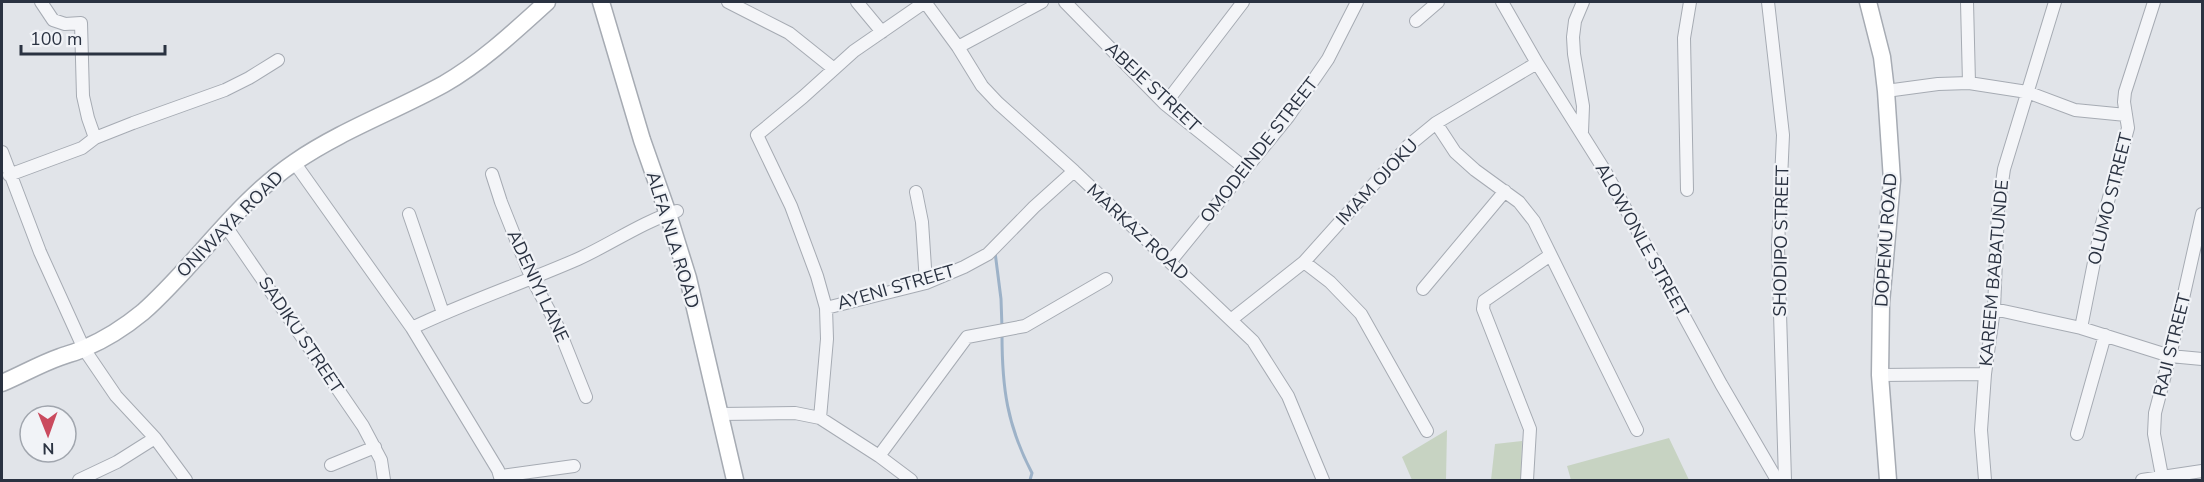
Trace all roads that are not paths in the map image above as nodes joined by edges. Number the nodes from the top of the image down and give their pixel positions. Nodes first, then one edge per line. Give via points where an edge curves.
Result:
1 (41, 2) edge
2 (547, 2) edge
3 (601, 2) edge
4 (613, 2) edge
5 (728, 2) edge
6 (857, 2) edge
7 (925, 2) edge
8 (1042, 2) edge
9 (1065, 2) edge
10 (1243, 2) edge
11 (1357, 2) edge
12 (1438, 2) edge
13 (1502, 2) edge
14 (1583, 2) edge
15 (1690, 2) edge
16 (1768, 2) edge
17 (1868, 2) edge
18 (1967, 2) edge
19 (2055, 2) edge
20 (2154, 2) edge
21 (1416, 21) dead end
22 (882, 32) junction
23 (958, 47) junction
24 (278, 60) dead end
25 (1537, 63) junction
26 (834, 69) junction
27 (1969, 83) junction
28 (1887, 91) junction
29 (2027, 92) junction
30 (1165, 104) junction
31 (2126, 115) junction
32 (1436, 123) junction
33 (1582, 132) junction
34 (95, 138) junction
35 (2, 152) edge
36 (294, 162) junction
37 (1246, 169) junction
38 (1074, 171) junction
39 (492, 174) dead end
40 (9, 175) junction
41 (1687, 190) dead end
42 (1505, 191) junction
43 (916, 192) dead end
44 (673, 212) junction
45 (409, 214) dead end
46 (2202, 214) edge
47 (225, 225) junction
48 (2198, 252) edge
49 (1549, 256) junction
50 (1170, 262) junction
51 (1304, 262) junction
52 (531, 277) junction
53 (1106, 279) dead end
54 (926, 283) junction
55 (1424, 289) dead end
56 (826, 308) junction
57 (1994, 309) junction
58 (443, 313) junction
59 (1232, 319) junction
60 (412, 328) junction
61 (2081, 328) junction
62 (2105, 336) junction
63 (84, 349) junction
64 (2170, 356) junction
65 (2202, 359) edge
66 (1985, 374) junction
67 (1880, 375) junction
68 (2, 383) edge
69 (586, 397) dead end
70 (724, 413) junction
71 (820, 418) junction
72 (1637, 430) dead end
73 (1427, 431) dead end
74 (2076, 434) dead end
75 (155, 438) junction
76 (375, 447) junction
77 (879, 456) junction
78 (331, 465) dead end
79 (574, 466) dead end
80 (2202, 471) edge
81 (898, 476) edge
82 (2162, 476) junction
83 (501, 478) edge
84 (79, 480) edge
85 (186, 480) edge
86 (384, 480) edge
87 (735, 480) edge
88 (746, 480) edge
89 (911, 480) edge
90 (1323, 480) edge
91 (1527, 480) edge
92 (1777, 480) edge
93 (1785, 480) edge
94 (1888, 480) edge
95 (1985, 480) edge
96 (2142, 480) edge

1 - 34 street via 53,20 81,23 83,96
2 - 36 main road, ONIWAYA ROAD via 478,61 445,83 334,137
3 - 44 main road, ALFA NLA ROAD via 642,140
4 - 44 main road, ALFA NLA ROAD
5 - 26 street via 789,33
6 - 22 street
7 - 22 street
7 - 23 street, MARKAZ ROAD
8 - 23 street
9 - 30 street, ABEJE STREET
10 - 30 street
11 - 37 street, OMODEINDE STREET via 1310,87
12 - 21 street
13 - 25 street, ALOWONLE STREET
14 - 33 street via 1573,37 1583,106
15 - 41 street via 1684,38
16 - 93 street, SHODIPO STREET via 1783,135 1778,246
17 - 28 main road, DOPEMU ROAD
18 - 27 street
19 - 29 street, KAREEM BABATUNDE
20 - 31 street, OLUMO STREET via 2125,92
22 - 26 street
23 - 38 street, MARKAZ ROAD via 982,86
24 - 34 street via 225,90
25 - 32 street, IMAM OJOKU
25 - 33 street, ALOWONLE STREET
26 - 56 street via 757,138 791,206
27 - 28 street
27 - 29 street
28 - 67 main road, DOPEMU ROAD via 1892,180 1881,303
29 - 31 street via 2075,110
29 - 57 street, KAREEM BABATUNDE via 2002,179
30 - 37 street, ABEJE STREET
31 - 61 street, OLUMO STREET via 2128,128 2101,227
32 - 42 street via 1455,152
32 - 51 street, IMAM OJOKU via 1380,175
33 - 92 street, ALOWONLE STREET
34 - 40 street via 82,148
35 - 40 street
36 - 47 main road, ONIWAYA ROAD
36 - 60 street
37 - 50 street, OMODEINDE STREET
38 - 50 street, MARKAZ ROAD
38 - 54 street, AYENI STREET via 988,254
39 - 52 street, ADENIYI LANE
40 - 63 street
42 - 49 street via 1534,221
42 - 55 street
43 - 54 street
44 - 52 street via 576,260
44 - 70 main road, ALFA NLA ROAD
45 - 58 street
46 - 48 street, RAJI STREET
47 - 63 main road, ONIWAYA ROAD via 143,312
47 - 76 street, SADIKU STREET
48 - 64 street, RAJI STREET
49 - 72 street
49 - 91 street via 1483,304 1530,429
50 - 59 street, MARKAZ ROAD
51 - 59 street, IMAM OJOKU
51 - 73 street via 1361,314
52 - 58 street
52 - 69 street, ADENIYI LANE via 558,327
53 - 77 street via 1025,326 967,337
54 - 56 street, AYENI STREET
56 - 71 street
57 - 61 street
57 - 66 street, KAREEM BABATUNDE
58 - 60 street
59 - 90 street, MARKAZ ROAD via 1253,341 1288,396
60 - 83 street
61 - 62 street
62 - 64 street
62 - 74 street
63 - 68 main road, ONIWAYA ROAD
63 - 75 street via 116,396
64 - 65 street
64 - 82 street, RAJI STREET via 2155,413 2154,434
66 - 67 street
66 - 95 street, KAREEM BABATUNDE via 1981,430
67 - 94 main road, DOPEMU ROAD
70 - 71 street via 795,413
70 - 87 main road, ALFA NLA ROAD
70 - 88 main road, ALFA NLA ROAD
71 - 77 street
75 - 84 street
75 - 85 street
76 - 78 street
76 - 86 street, SADIKU STREET
77 - 81 street
79 - 83 street
80 - 82 street
81 - 89 street
82 - 96 street

